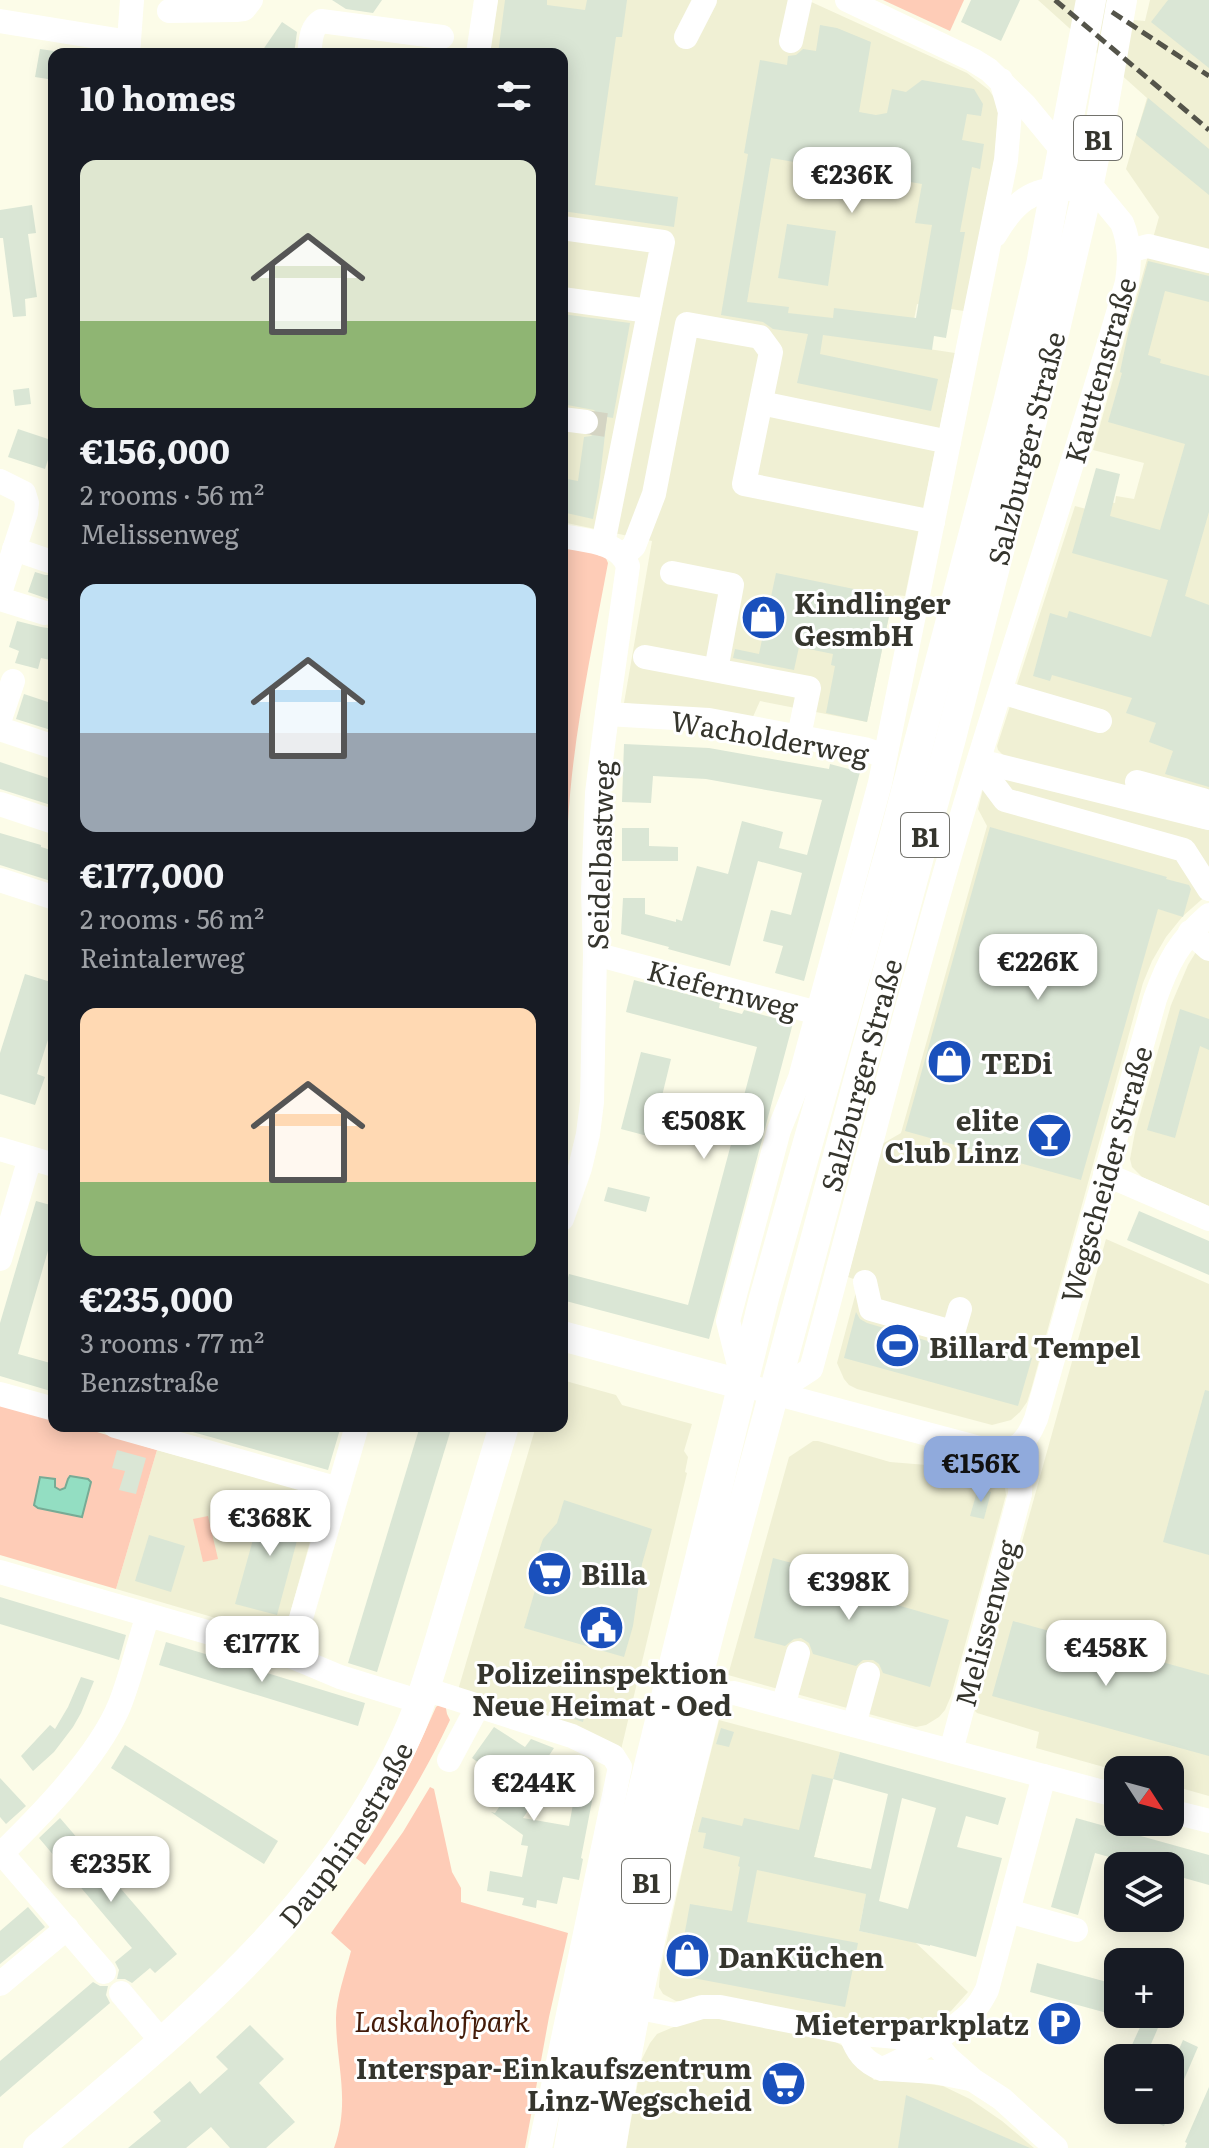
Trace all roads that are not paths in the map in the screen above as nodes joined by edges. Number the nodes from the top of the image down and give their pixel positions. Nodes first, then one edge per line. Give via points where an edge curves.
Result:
1 (132, 0) edge
2 (251, 0) edge
3 (486, 0) edge
4 (705, 0) edge
5 (800, 0) edge
6 (847, 0) edge
7 (1091, 0) edge
8 (1122, 0) edge
9 (169, 11) dead end
10 (0, 21) edge
11 (442, 37) dead end
12 (686, 37) dead end
13 (791, 41) dead end
14 (128, 48) edge
15 (310, 48) edge
16 (479, 48) edge
17 (1001, 80) junction
18 (1104, 203) junction
19 (568, 229) edge
20 (990, 244) junction
21 (1129, 251) junction
22 (1209, 261) edge
23 (1054, 270) junction
24 (568, 300) edge
25 (649, 311) junction
26 (761, 403) junction
27 (595, 423) edge
28 (949, 442) junction
29 (0, 481) edge
30 (933, 522) junction
31 (568, 538) edge
32 (14, 549) junction
33 (614, 550) junction
34 (48, 561) edge
35 (672, 573) dead end
36 (0, 596) edge
37 (45, 613) dead end
38 (645, 657) dead end
39 (716, 670) junction
40 (13, 681) dead end
41 (1001, 692) junction
42 (607, 714) junction
43 (0, 719) edge
44 (1100, 721) dead end
45 (0, 729) edge
46 (799, 736) junction
47 (48, 745) edge
48 (885, 756) junction
49 (979, 761) junction
50 (1137, 782) dead end
51 (1209, 802) edge
52 (0, 804) edge
53 (1209, 818) edge
54 (48, 820) edge
55 (0, 880) edge
56 (1209, 889) edge
57 (48, 896) edge
58 (1209, 915) edge
59 (1190, 932) junction
60 (1209, 949) edge
61 (595, 954) junction
62 (818, 1013) junction
63 (839, 1039) junction
64 (0, 1149) edge
65 (30, 1158) junction
66 (48, 1163) edge
67 (1105, 1174) junction
68 (568, 1202) edge
69 (1209, 1219) edge
70 (0, 1259) edge
71 (865, 1282) dead end
72 (960, 1309) dead end
73 (568, 1338) edge
74 (744, 1385) junction
75 (774, 1393) junction
76 (0, 1394) edge
77 (48, 1407) edge
78 (136, 1432) edge
79 (355, 1432) edge
80 (502, 1432) edge
81 (1015, 1448) junction
82 (339, 1489) junction
83 (0, 1572) edge
84 (148, 1615) junction
85 (798, 1653) dead end
86 (290, 1656) junction
87 (868, 1674) dead end
88 (423, 1695) junction
89 (478, 1706) junction
90 (783, 1706) junction
91 (854, 1725) junction
92 (951, 1751) junction
93 (449, 1760) dead end
94 (1044, 1776) junction
95 (1104, 1792) edge
96 (1184, 1815) edge
97 (1209, 1821) edge
98 (1, 1853) edge
99 (1008, 1911) junction
100 (67, 1928) junction
101 (1076, 1930) dead end
102 (104, 1972) dead end
103 (0, 1984) edge
104 (121, 1993) dead end
105 (640, 2008) junction
106 (850, 2033) junction
107 (933, 2040) junction
108 (163, 2043) junction
109 (882, 2069) junction
110 (973, 2080) junction
111 (38, 2148) edge
112 (540, 2148) edge
113 (569, 2148) edge
114 (595, 2148) edge
115 (614, 2148) edge
116 (1056, 2148) edge

1 - 14 street
2 - 9 street via 244,9
3 - 16 street
4 - 12 street
5 - 13 street
6 - 17 street, Kauttenstraße via 973,60
7 - 23 main road, Salzburger Straße / B1
8 - 23 main road, Salzburger Straße / B1 via 1096,149
10 - 14 street
11 - 15 street via 321,21
17 - 18 street, Kauttenstraße
17 - 20 street, Salzburger Straße via 1010,130
18 - 20 street via 1071,190 1034,193 1004,220
18 - 21 street, Kauttenstraße via 1122,223
19 - 25 street, Seidelbastweg via 663,242
20 - 28 street, Salzburger Straße
21 - 22 street via 1148,246
21 - 41 street, Kauttenstraße via 1127,282
23 - 63 main road, Salzburger Straße / B1 via 1008,403
23 - 75 main road, Salzburger Straße / B1 via 1055,329
24 - 25 street
25 - 27 street, Seidelbastweg
26 - 28 street
26 - 30 street via 744,484
26 - 33 street via 771,352 760,337 687,324 654,494 634,546
27 - 33 street, Seidelbastweg
28 - 30 street, Salzburger Straße
29 - 32 street via 24,493 27,503
30 - 48 street, Salzburger Straße
31 - 33 street
32 - 34 street
32 - 36 street
33 - 42 street, Seidelbastweg via 628,566 628,577
35 - 39 street via 732,585
36 - 37 street
38 - 39 street
39 - 46 street via 809,688
40 - 43 street
41 - 44 street
41 - 49 street, Kauttenstraße
42 - 46 street, Wacholderweg via 709,720
42 - 61 street, Seidelbastweg via 597,793
45 - 47 street
46 - 48 street, Wacholderweg
48 - 62 street, Salzburger Straße
49 - 53 street
49 - 56 street via 1005,800 1184,850
49 - 75 street, Kauttenstraße via 811,1369
50 - 51 street
52 - 54 street
55 - 57 street
58 - 59 street, Wegscheider Straße
59 - 60 street
59 - 67 street, Wegscheider Straße via 1167,965 1155,999
61 - 62 street, Kiefernweg
61 - 68 street, Seidelbastweg via 592,1102
62 - 63 street, Kiefernweg
62 - 74 street, Salzburger Straße via 779,1130 728,1321
63 - 74 main road, Salzburger Straße / B1
64 - 65 street
65 - 66 street
65 - 70 street
67 - 69 street
67 - 81 street, Wegscheider Straße via 1036,1419
71 - 72 street via 871,1309 953,1333
73 - 74 main road
74 - 75 street
74 - 113 main road, Salzburger Straße / B1 via 618,1892
75 - 81 street via 991,1451
75 - 114 main road, Salzburger Straße / B1 via 641,1898
76 - 77 street
78 - 82 street
79 - 82 street
80 - 88 main road, Dauphinestraße
81 - 92 street, Melissenweg via 1020,1494
82 - 86 street
83 - 84 street
84 - 86 street
84 - 98 street via 107,1730 71,1779
85 - 90 street
86 - 88 street via 340,1677
87 - 91 street
88 - 89 street
88 - 108 main road, Dauphinestraße via 375,1797 331,1864 249,1962
89 - 93 street
89 - 112 street via 572,1736 606,1752 620,1767
90 - 91 street
90 - 105 street via 734,1693 718,1695 712,1702
91 - 92 street
92 - 94 street
94 - 95 street
94 - 99 street
96 - 97 street
98 - 100 street
99 - 101 street
99 - 107 street via 987,1990 977,2006
100 - 102 street
100 - 103 street
104 - 108 street
105 - 106 street via 675,2015 720,2007
105 - 115 street
106 - 107 street
106 - 109 street via 856,2051
107 - 109 street
107 - 110 street
108 - 111 main road, Dauphinestraße
109 - 110 street
110 - 116 street

